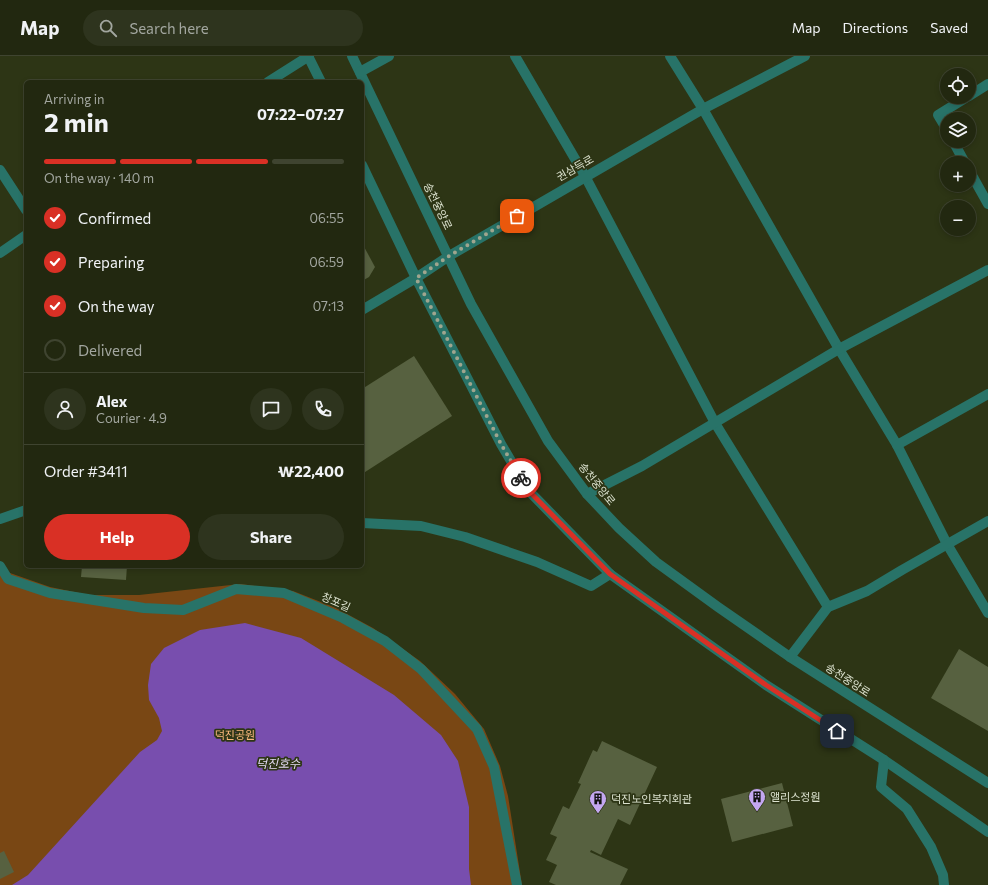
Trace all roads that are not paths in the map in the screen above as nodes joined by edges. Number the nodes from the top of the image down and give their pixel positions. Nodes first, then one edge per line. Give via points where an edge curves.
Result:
1 (308, 56) edge
2 (352, 56) edge
3 (389, 56) edge
4 (515, 56) edge
5 (670, 56) edge
6 (805, 56) edge
7 (360, 72) junction
8 (271, 80) edge
9 (320, 80) edge
10 (364, 80) edge
11 (364, 80) edge
12 (988, 84) edge
13 (976, 91) edge
14 (955, 104) edge
15 (703, 109) junction
16 (943, 112) edge
17 (364, 169) edge
18 (0, 170) edge
19 (585, 176) junction
20 (976, 183) edge
21 (988, 204) edge
22 (24, 207) edge
23 (24, 236) edge
24 (0, 253) edge
25 (449, 256) junction
26 (988, 270) edge
27 (416, 278) junction
28 (364, 309) edge
29 (839, 349) junction
30 (988, 394) edge
31 (715, 423) junction
32 (897, 445) junction
33 (587, 494) junction
34 (24, 511) edge
35 (0, 520) edge
36 (988, 521) edge
37 (364, 523) edge
38 (948, 544) junction
39 (0, 566) edge
40 (610, 574) junction
41 (828, 607) junction
42 (988, 613) edge
43 (790, 657) junction
44 (884, 760) junction
45 (988, 783) edge
46 (988, 832) edge
47 (517, 885) edge
48 (944, 885) edge

1 - 8 street
1 - 9 street
2 - 7 street, 송천중앙로
3 - 7 street
4 - 19 street
5 - 15 street
6 - 15 street, 권삼득로
7 - 11 street, 송천중앙로
10 - 25 street, 송천중앙로
12 - 13 street
14 - 16 street
15 - 19 street, 권삼득로
15 - 29 street
17 - 27 street
18 - 22 street
19 - 25 street, 권삼득로
19 - 31 street
20 - 21 street
23 - 24 street
25 - 27 street, 권삼득로
25 - 33 street, 송천중앙로 via 471,304 548,441
26 - 29 street
27 - 28 street, 권삼득로
27 - 40 street via 501,444 528,490
29 - 31 street
29 - 32 street
30 - 32 street
31 - 33 street via 642,466
31 - 41 street
32 - 38 street
33 - 43 street, 송천중앙로 via 618,528 656,562
34 - 35 street
36 - 38 street
37 - 40 street via 421,526 465,537 537,562 591,586
38 - 41 street via 867,591
38 - 42 street
39 - 47 street, 창포길 via 8,579 50,593 144,608 183,610 236,589 284,593 343,618 385,641 422,669 477,729 494,767
40 - 44 street via 766,685
41 - 43 street
43 - 45 street, 송천중앙로
44 - 46 street
44 - 48 street via 881,787 907,809 931,847 943,875

